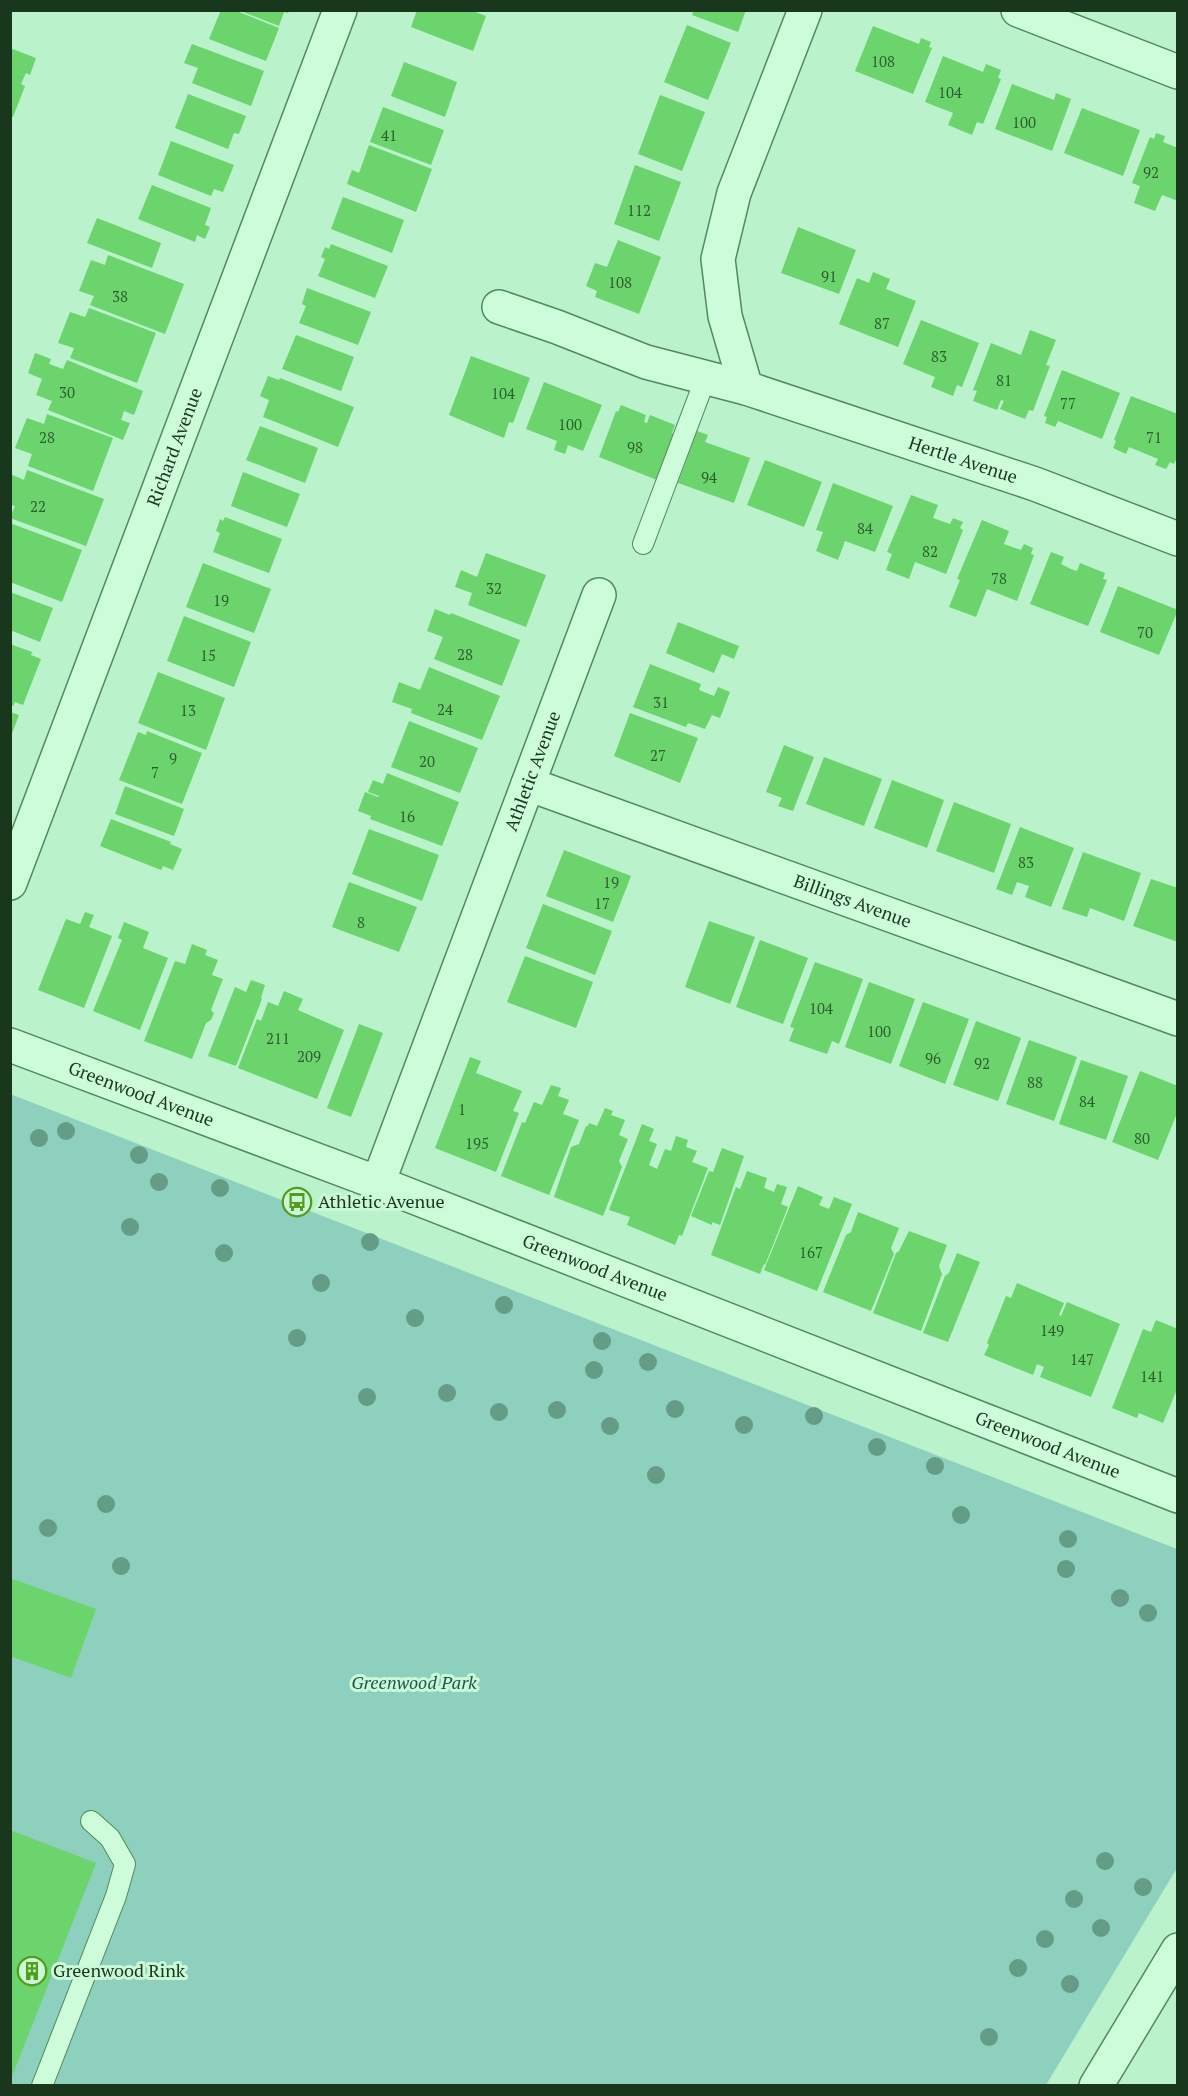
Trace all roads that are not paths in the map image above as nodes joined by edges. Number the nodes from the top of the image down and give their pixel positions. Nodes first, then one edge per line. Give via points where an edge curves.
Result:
1 (340, 10) edge
2 (805, 10) edge
3 (1018, 10) edge
4 (1178, 72) edge
5 (499, 307) dead end
6 (706, 377) junction
7 (746, 388) junction
8 (1178, 538) edge
9 (643, 544) dead end
10 (598, 595) dead end
11 (528, 784) junction
12 (10, 883) edge
13 (1178, 1019) edge
14 (10, 1045) edge
15 (378, 1183) junction
16 (1178, 1496) edge
17 (91, 1821) dead end
18 (1178, 1950) edge
19 (42, 2085) edge
20 (1096, 2085) edge

1 - 12 street, Richard Avenue
2 - 7 street via 734,193 718,259 724,316
3 - 4 street
5 - 6 street, Hertle Avenue via 646,362
6 - 7 street, Hertle Avenue
6 - 9 lane
7 - 8 street, Hertle Avenue via 1035,484
10 - 11 street, Athletic Avenue
11 - 13 street, Billings Avenue
11 - 15 street, Athletic Avenue
14 - 15 street, Greenwood Avenue
15 - 16 street, Greenwood Avenue
17 - 19 lane via 110,1838 126,1864
18 - 20 street

